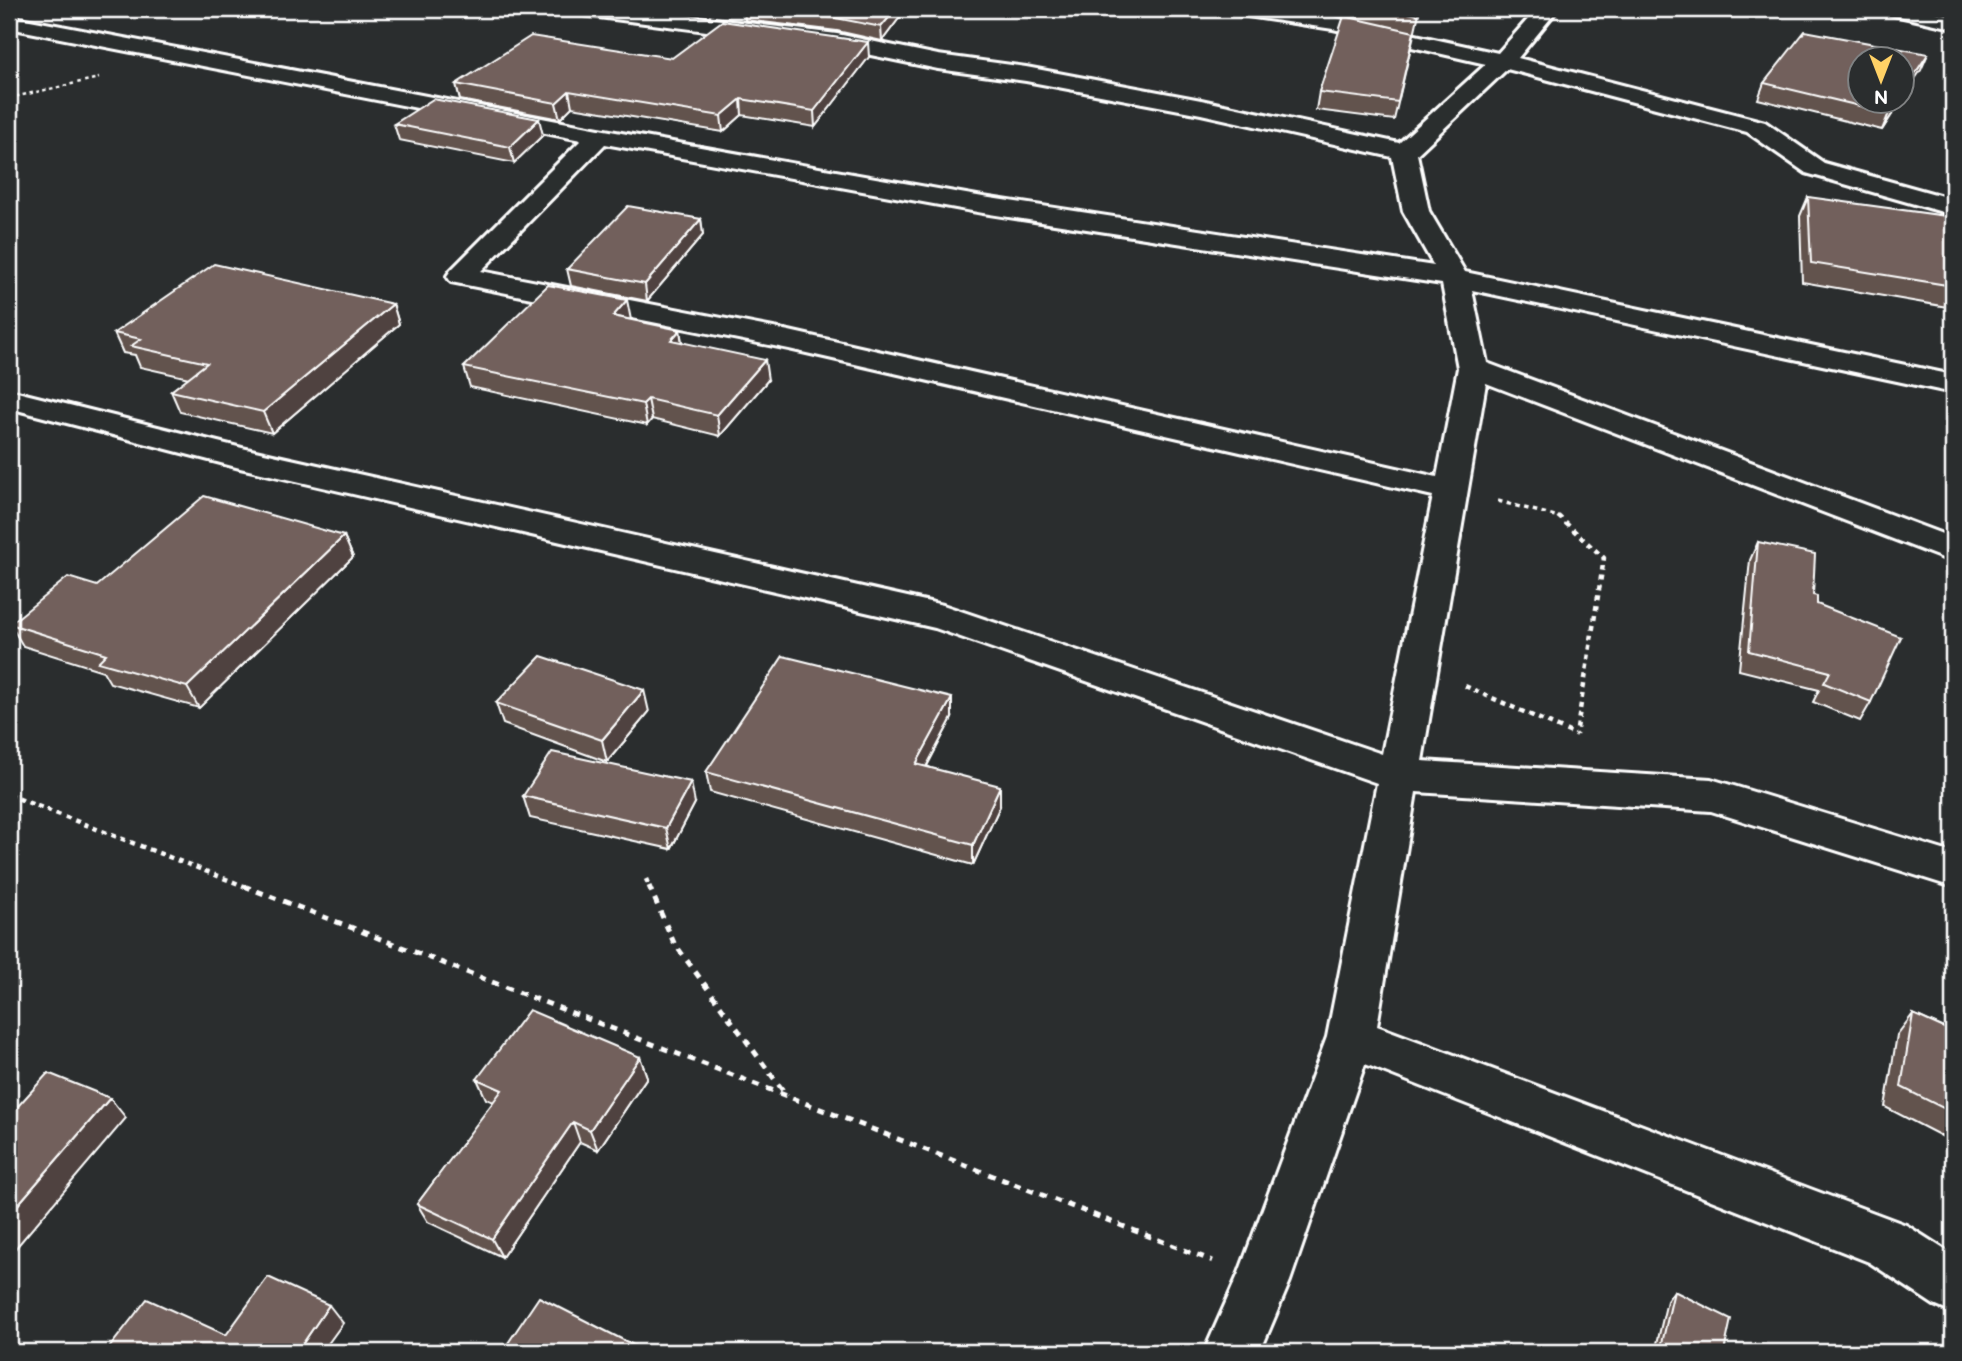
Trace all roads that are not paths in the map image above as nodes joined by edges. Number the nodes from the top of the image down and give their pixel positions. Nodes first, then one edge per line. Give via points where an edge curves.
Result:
1 (583, 9) edge
2 (1241, 9) edge
3 (1548, 9) edge
4 (1892, 9) edge
5 (9, 22) edge
6 (1953, 22) edge
7 (1503, 61) junction
8 (599, 136) junction
9 (1404, 152) junction
10 (1953, 207) edge
11 (1455, 278) junction
12 (1473, 368) junction
13 (1953, 384) edge
14 (9, 399) edge
15 (1450, 490) junction
16 (1953, 551) edge
17 (1398, 775) junction
18 (1953, 870) edge
19 (1351, 1037) junction
20 (1953, 1286) edge
21 (1232, 1352) edge

1 - 9 street via 837,41 1200,107
2 - 7 street via 1333,23
3 - 7 street
4 - 6 street
5 - 8 street
7 - 9 street
7 - 10 street via 1756,127 1815,168
8 - 11 street via 983,205
8 - 15 street via 461,276 789,340
9 - 11 street via 1416,211
11 - 12 street
11 - 13 street
12 - 15 street
12 - 16 street
14 - 17 street via 240,458 943,617
15 - 17 street
17 - 18 street via 1711,795
17 - 19 street
19 - 20 street via 1887,1243
19 - 21 street via 1263,1280

